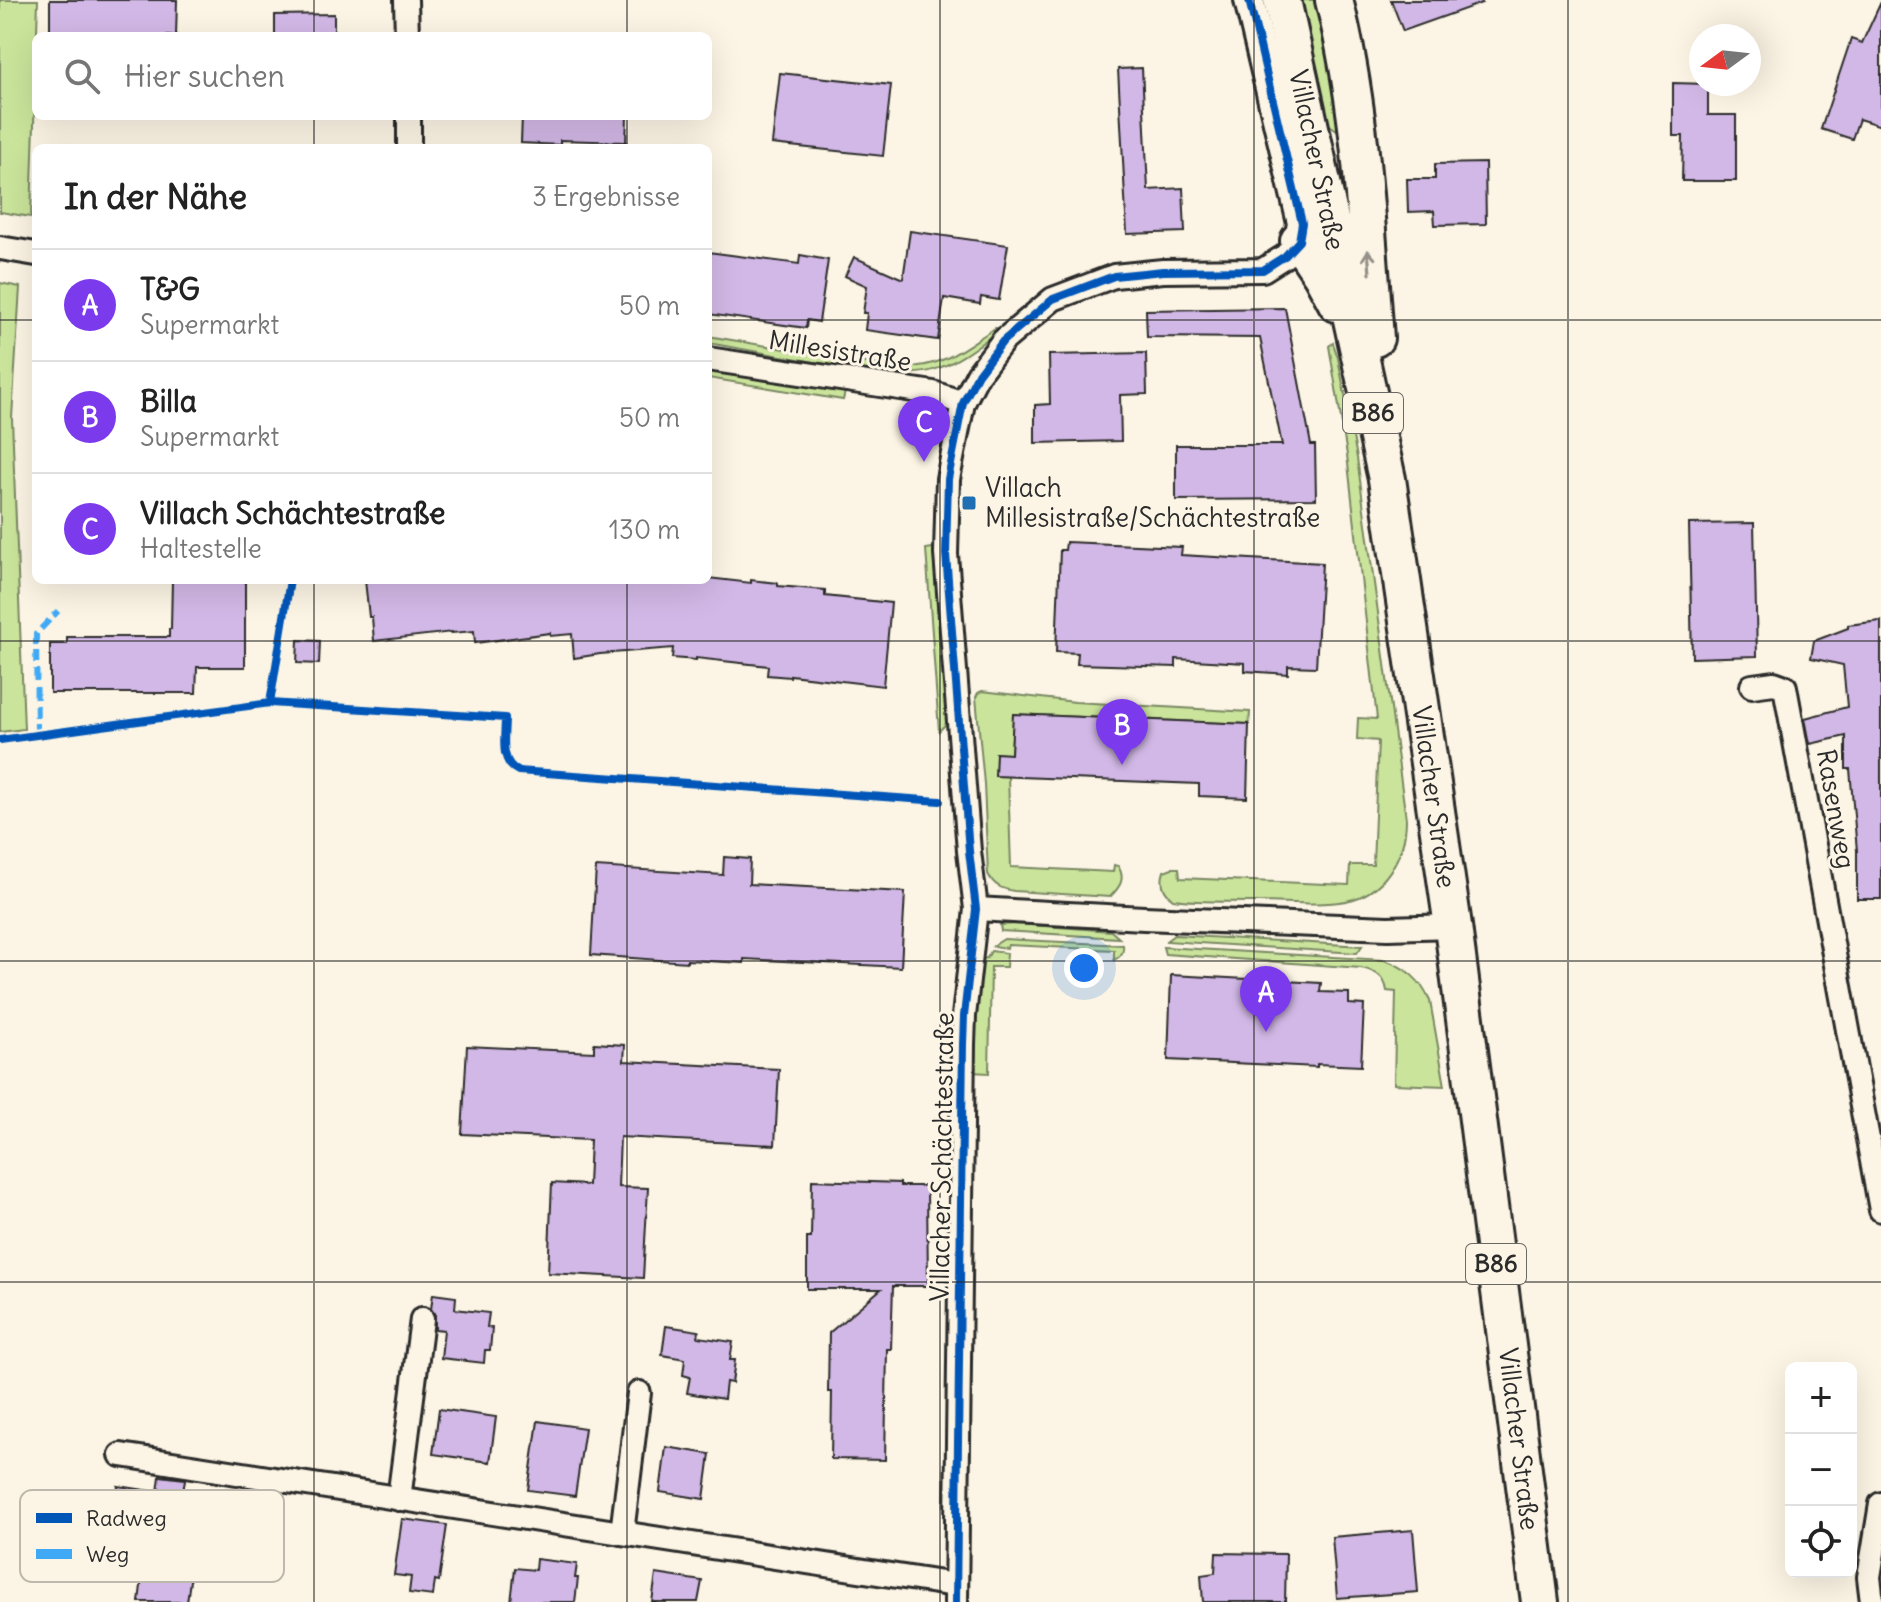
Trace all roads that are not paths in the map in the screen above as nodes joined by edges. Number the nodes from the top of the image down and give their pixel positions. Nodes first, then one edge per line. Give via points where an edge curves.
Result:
1 (406, 0) edge
2 (1249, 0) edge
3 (1282, 0) edge
4 (1334, 0) edge
5 (407, 32) edge
6 (409, 120) edge
7 (409, 144) edge
8 (1299, 241) junction
9 (0, 248) edge
10 (32, 253) edge
11 (1358, 348) junction
12 (712, 360) edge
13 (963, 403) junction
14 (1387, 479) junction
15 (1752, 686) dead end
16 (976, 909) junction
17 (1453, 926) junction
18 (1881, 1210) edge
19 (422, 1319) dead end
20 (639, 1393) dead end
21 (121, 1455) dead end
22 (399, 1499) junction
23 (1881, 1504) edge
24 (622, 1533) junction
25 (955, 1593) edge
26 (1540, 1602) edge
27 (1872, 1602) edge

1 - 5 street
2 - 8 street via 1302,223
3 - 11 main road, Villacher Straße / B86
14 -> 4 main road via 1357,122
6 - 7 street
8 - 11 main road
8 - 13 street, Villacher Schächtestraße via 1263,270 1114,276 1053,299 1003,341
9 - 10 street
11 - 14 main road, Villacher Straße / B86
12 - 13 street, Millesistraße via 933,393
13 - 16 street, Villacher Schächtestraße via 948,479 946,554
14 - 17 main road, Villacher Straße / B86
15 - 18 street, Rasenweg via 1785,687
16 - 17 street via 1388,928
16 - 25 street, Villacher Schächtestraße via 963,1044
17 - 26 main road, Villacher Straße / B86
19 - 22 street
20 - 24 street
21 - 22 street, Villacher Schächtestraße
22 - 24 street, Villacher Schächtestraße
23 - 27 street via 1869,1577
24 - 25 street, Villacher Schächtestraße

